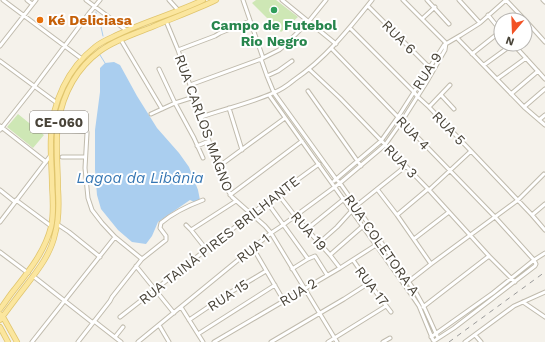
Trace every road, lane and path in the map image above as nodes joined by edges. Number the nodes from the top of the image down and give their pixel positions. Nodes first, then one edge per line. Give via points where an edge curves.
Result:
1 (3, 0) edge
2 (26, 0) edge
3 (36, 0) edge
4 (86, 0) edge
5 (100, 0) edge
6 (170, 0) edge
7 (204, 0) edge
8 (216, 0) edge
9 (243, 0) edge
10 (282, 0) edge
11 (326, 0) edge
12 (372, 0) edge
13 (403, 0) edge
14 (427, 0) edge
15 (459, 0) edge
16 (506, 0) edge
17 (0, 4) edge
18 (32, 4) junction
19 (368, 6) junction
20 (95, 7) junction
21 (435, 7) junction
22 (178, 10) junction
23 (517, 12) edge
24 (24, 16) junction
25 (488, 16) junction
26 (422, 20) junction
27 (166, 21) junction
28 (250, 21) junction
29 (309, 21) junction
30 (493, 22) edge
31 (480, 23) junction
32 (449, 24) dead end
33 (350, 28) junction
34 (533, 29) edge
35 (126, 30) junction
36 (493, 37) edge
37 (457, 38) junction
38 (120, 40) junction
39 (448, 42) junction
40 (545, 42) edge
41 (336, 44) junction
42 (0, 46) edge
43 (64, 46) junction
44 (331, 48) junction
45 (178, 50) junction
46 (502, 52) edge
47 (520, 52) edge
48 (472, 54) junction
49 (262, 58) junction
50 (526, 58) junction
51 (82, 59) junction
52 (0, 61) edge
53 (292, 61) dead end
54 (484, 65) junction
55 (430, 68) junction
56 (159, 69) dead end
57 (309, 69) junction
58 (538, 71) junction
59 (267, 76) junction
60 (497, 79) junction
61 (545, 79) edge
62 (190, 85) junction
63 (450, 85) dead end
64 (34, 87) junction
65 (545, 90) edge
66 (308, 91) dead end
67 (414, 92) junction
68 (274, 93) junction
69 (511, 94) junction
70 (269, 95) junction
71 (441, 95) junction
72 (417, 96) junction
73 (194, 97) junction
74 (57, 103) junction
75 (175, 104) junction
76 (524, 106) junction
77 (429, 107) junction
78 (229, 108) junction
79 (162, 109) junction
80 (454, 109) dead end
81 (151, 114) dead end
82 (545, 115) edge
83 (201, 117) junction
84 (398, 117) junction
85 (285, 118) junction
86 (539, 120) junction
87 (402, 121) junction
88 (545, 125) edge
89 (1, 128) edge
90 (58, 130) junction
91 (209, 141) junction
92 (302, 141) junction
93 (381, 141) junction
94 (385, 145) junction
95 (197, 146) junction
96 (242, 150) junction
97 (471, 151) junction
98 (52, 153) junction
99 (319, 156) junction
100 (62, 157) dead end
101 (85, 157) junction
102 (203, 158) dead end
103 (315, 159) junction
104 (358, 161) junction
105 (46, 162) junction
106 (319, 164) junction
107 (361, 166) junction
108 (406, 166) junction
109 (218, 168) junction
110 (450, 171) junction
111 (544, 174) edge
112 (336, 179) junction
113 (332, 183) junction
114 (340, 183) junction
115 (334, 187) junction
116 (377, 189) junction
117 (0, 190) edge
118 (428, 190) junction
119 (230, 194) junction
120 (278, 194) junction
121 (344, 199) junction
122 (203, 200) dead end
123 (518, 200) junction
124 (15, 201) junction
125 (236, 201) junction
126 (267, 202) junction
127 (545, 204) edge
128 (356, 206) junction
129 (353, 211) junction
130 (449, 212) junction
131 (251, 215) junction
132 (397, 215) junction
133 (532, 215) junction
134 (295, 216) junction
135 (495, 217) junction
136 (0, 222) edge
137 (57, 224) junction
138 (186, 225) dead end
139 (283, 225) junction
140 (51, 226) junction
141 (363, 226) junction
142 (307, 229) junction
143 (191, 230) junction
144 (545, 230) edge
145 (271, 234) junction
146 (470, 235) junction
147 (116, 236) junction
148 (414, 239) junction
149 (381, 240) junction
150 (319, 242) junction
151 (376, 244) junction
152 (253, 248) junction
153 (206, 249) junction
154 (0, 252) edge
155 (545, 253) edge
156 (330, 255) junction
157 (489, 256) junction
158 (100, 257) junction
159 (142, 259) junction
160 (308, 259) junction
161 (352, 260) junction
162 (534, 260) junction
163 (431, 264) junction
164 (136, 266) junction
165 (340, 268) junction
166 (292, 269) junction
167 (266, 271) junction
168 (28, 273) junction
169 (327, 274) junction
170 (33, 276) junction
171 (512, 279) junction
172 (409, 281) junction
173 (514, 282) junction
174 (369, 283) junction
175 (405, 284) junction
176 (275, 285) junction
177 (305, 289) junction
178 (155, 290) junction
179 (545, 292) edge
180 (64, 301) junction
181 (284, 301) junction
182 (524, 302) junction
183 (386, 306) junction
184 (424, 306) junction
185 (181, 307) junction
186 (420, 309) junction
187 (0, 310) edge
188 (391, 312) dead end
189 (174, 313) junction
190 (320, 314) junction
191 (1, 317) edge
192 (120, 317) dead end
193 (545, 317) edge
194 (189, 320) junction
195 (94, 322) junction
196 (159, 325) junction
197 (0, 327) edge
198 (123, 327) dead end
199 (198, 334) junction
200 (436, 334) junction
201 (475, 335) junction
202 (115, 337) junction
203 (334, 338) junction
204 (390, 338) dead end
205 (438, 338) junction
206 (432, 340) edge
207 (8, 342) edge
208 (17, 342) edge
209 (32, 342) edge
210 (78, 342) edge
211 (121, 342) edge
212 (138, 342) edge
213 (169, 342) edge
214 (203, 342) edge
215 (214, 342) edge
216 (271, 342) edge
217 (328, 342) edge
218 (337, 342) edge
219 (383, 342) edge
220 (465, 342) edge
221 (481, 342) edge

1 - 17 street
1 - 24 street
2 - 18 street
3 - 18 street
4 - 20 street
5 - 20 street
6 - 22 street
7 - 22 main road, CE-060
8 - 27 main road, CE-060
9 - 28 street, RUA COLETORA A
10 - 29 street
11 - 29 street
12 - 19 street
13 - 26 street
14 - 21 street
15 - 31 street
16 - 23 street
16 - 25 street
18 - 24 street
19 - 33 street
19 - 55 street, RUA 6
20 - 35 street
20 - 43 street
21 - 26 street
21 - 32 street
22 - 35 main road, CE-060
24 - 42 street
24 - 43 street
25 - 30 street
25 - 31 street
26 - 39 street
27 - 38 main road, CE-060
27 - 45 street, RUA CARLOS MAGNO
28 - 45 street
28 - 49 street, RUA COLETORA A
29 - 41 street
29 - 49 street via 279,50
31 - 37 street
33 - 41 street
33 - 67 street, RUA 5
34 - 40 street
35 - 51 main road, CE-060 via 96,46
36 - 48 street
37 - 39 street
37 - 48 street
38 - 79 street
38 - 90 main road, CE-060 via 99,52 73,81 62,108
39 - 55 street, RUA 9
39 - 72 street, RUA 9
41 - 44 street
43 - 51 street
43 - 64 street
44 - 57 street
44 - 84 street, RUA 4
45 - 62 street, RUA CARLOS MAGNO
46 - 54 street
47 - 50 street
48 - 54 street
49 - 59 street, RUA COLETORA A
49 - 62 street
50 - 58 street
50 - 60 street
51 - 74 main road, CE-060 via 69,76
52 - 64 street
53 - 59 street
54 - 60 street
55 - 67 street, RUA 9
56 - 75 street
57 - 68 street
57 - 93 street, RUA 3
58 - 61 street
58 - 69 street
59 - 68 street, RUA COLETORA A
60 - 69 street
62 - 73 street, RUA CARLOS MAGNO
63 - 71 street
64 - 74 street
64 - 89 street
65 - 76 street
66 - 104 street
67 - 72 street, RUA 5
67 - 84 street, RUA 9
68 - 70 street
68 - 99 street, RUA COLETORA A
69 - 76 street
70 - 78 street
70 - 85 street, RUA COLETORA A
71 - 77 street
71 - 80 street
72 - 77 street, RUA 5
72 - 87 street, RUA 9
73 - 75 street
73 - 83 street, RUA CARLOS MAGNO
74 - 98 main road, CE-060 via 52,125
75 - 79 street
75 - 95 street
76 - 86 street
77 - 97 street, RUA 5
78 - 83 street
78 - 96 street
79 - 81 street
82 - 86 street
83 - 91 street, RUA CARLOS MAGNO
84 - 87 street, RUA 4
84 - 93 street, RUA 9
85 - 92 street, RUA COLETORA A
85 - 96 street
86 - 88 street
87 - 94 street, RUA 9
87 - 110 street, RUA 4
89 - 105 street
90 - 101 street via 87,132
90 - 137 main road, CE-060
91 - 95 street
91 - 109 street, RUA CARLOS MAGNO
92 - 103 street, RUA COLETORA A
92 - 119 street
93 - 94 street, RUA 3
93 - 104 street, RUA 9
94 - 107 street, RUA 9
94 - 108 street, RUA 3
95 - 102 street
96 - 109 street
97 - 110 street
97 - 123 street, RUA 5
98 - 105 street
98 - 140 main road, CE-060
99 - 103 street
99 - 112 street, RUA COLETORA A
100 - 101 street
101 - 147 street via 90,205 97,217
103 - 106 street, RUA COLETORA A
104 - 107 street
104 - 112 street, RUA 9
105 - 124 street
106 - 113 street, RUA COLETORA A
106 - 120 street, RUA TAINÁ PIRES BRILHANTE
107 - 114 street, RUA 9
108 - 116 street
108 - 118 street, RUA 3
109 - 119 street, RUA CARLOS MAGNO
110 - 118 street
110 - 135 street, RUA 4
111 - 123 street
112 - 113 street, RUA 9
112 - 114 street, RUA COLETORA A
113 - 115 street, RUA COLETORA A
114 - 115 street, RUA 9
114 - 128 street, RUA COLETORA A
115 - 121 street, RUA COLETORA A
115 - 134 street, RUA 1
116 - 128 street
116 - 132 street
117 - 124 street
118 - 130 street, RUA 3
118 - 132 street
119 - 125 street, RUA CARLOS MAGNO
120 - 126 street, RUA TAINÁ PIRES BRILHANTE
120 - 134 street, RUA 19
121 - 129 street, RUA COLETORA A
121 - 142 street
122 - 159 street via 179,209 161,223 160,228 166,240
123 - 133 street, RUA 5
123 - 135 street
124 - 136 street
124 - 140 street
125 - 131 street, RUA CARLOS MAGNO
125 - 143 street
126 - 131 street, RUA TAINÁ PIRES BRILHANTE
126 - 139 street
127 - 133 street
128 - 129 street
128 - 149 street, RUA COLETORA A
129 - 141 street, RUA COLETORA A
129 - 150 street
130 - 146 street, RUA 3
130 - 148 street
131 - 145 street, RUA CARLOS MAGNO
131 - 153 street, RUA TAINÁ PIRES BRILHANTE
132 - 148 street
133 - 144 street, RUA 5
134 - 139 street, RUA 1
134 - 142 street, RUA 19
135 - 146 street
135 - 162 street, RUA 4
137 - 158 street
137 - 170 main road, CE-060 via 53,243
138 - 143 street
139 - 145 street, RUA 1
139 - 160 street
140 - 168 main road, CE-060 via 44,246
141 - 151 street, RUA COLETORA A
141 - 156 street
142 - 150 street, RUA 19
143 - 153 street
145 - 152 street, RUA 1
145 - 166 street, RUA CARLOS MAGNO
146 - 157 street, RUA 3
146 - 163 street
147 - 158 street
147 - 159 street
148 - 163 street
149 - 151 street, RUA 2
149 - 172 street, RUA COLETORA A
150 - 156 street, RUA 19
151 - 161 street, RUA 2
151 - 175 street, RUA COLETORA A
152 - 167 street
152 - 185 street, RUA 1
153 - 178 street, RUA TAINÁ PIRES BRILHANTE
154 - 168 street
155 - 162 street
156 - 165 street, RUA 19
157 - 171 street, RUA 3
157 - 184 street
158 - 180 street
159 - 164 street
160 - 166 street
160 - 169 street via 315,256
161 - 165 street, RUA 2
161 - 174 street, RUA 17
162 - 171 street
162 - 173 street via 535,266
163 - 172 street
164 - 178 street
164 - 195 street
165 - 169 street, RUA 2
166 - 177 street, RUA CARLOS MAGNO
167 - 176 street
167 - 194 street, RUA 15
168 - 187 main road, CE-060
169 - 177 street, RUA 2
170 - 180 street
170 - 191 main road, CE-060
171 - 173 street, RUA 3
171 - 200 street
172 - 175 street
172 - 184 street, RUA COLETORA A
173 - 205 street
174 - 183 street, RUA 17
174 - 190 street
175 - 186 street, RUA COLETORA A
176 - 181 street
176 - 199 street
177 - 181 street, RUA 2
177 - 190 street, RUA CARLOS MAGNO
178 - 189 street
178 - 192 street, RUA TAINÁ PIRES BRILHANTE
179 - 182 street
180 - 195 street
180 - 209 street
181 - 215 street, RUA 2
182 - 193 street
182 - 201 street via 514,306
183 - 188 street, RUA 17
183 - 203 street
184 - 186 street
184 - 200 street, RUA COLETORA A
185 - 189 street, RUA 1
185 - 194 street
186 - 206 street, RUA COLETORA A
189 - 196 street, RUA 1
190 - 203 street, RUA CARLOS MAGNO
190 - 216 street
191 - 208 main road
194 - 199 street
195 - 202 street
195 - 210 street
196 - 212 street, RUA 1
196 - 213 street
197 - 207 main road
198 - 202 street
199 - 214 street
200 - 205 street, RUA COLETORA A
200 - 206 street
201 - 220 street
201 - 221 street
202 - 211 street
203 - 217 street
203 - 218 street, RUA CARLOS MAGNO
204 - 219 street
205 - 206 street

